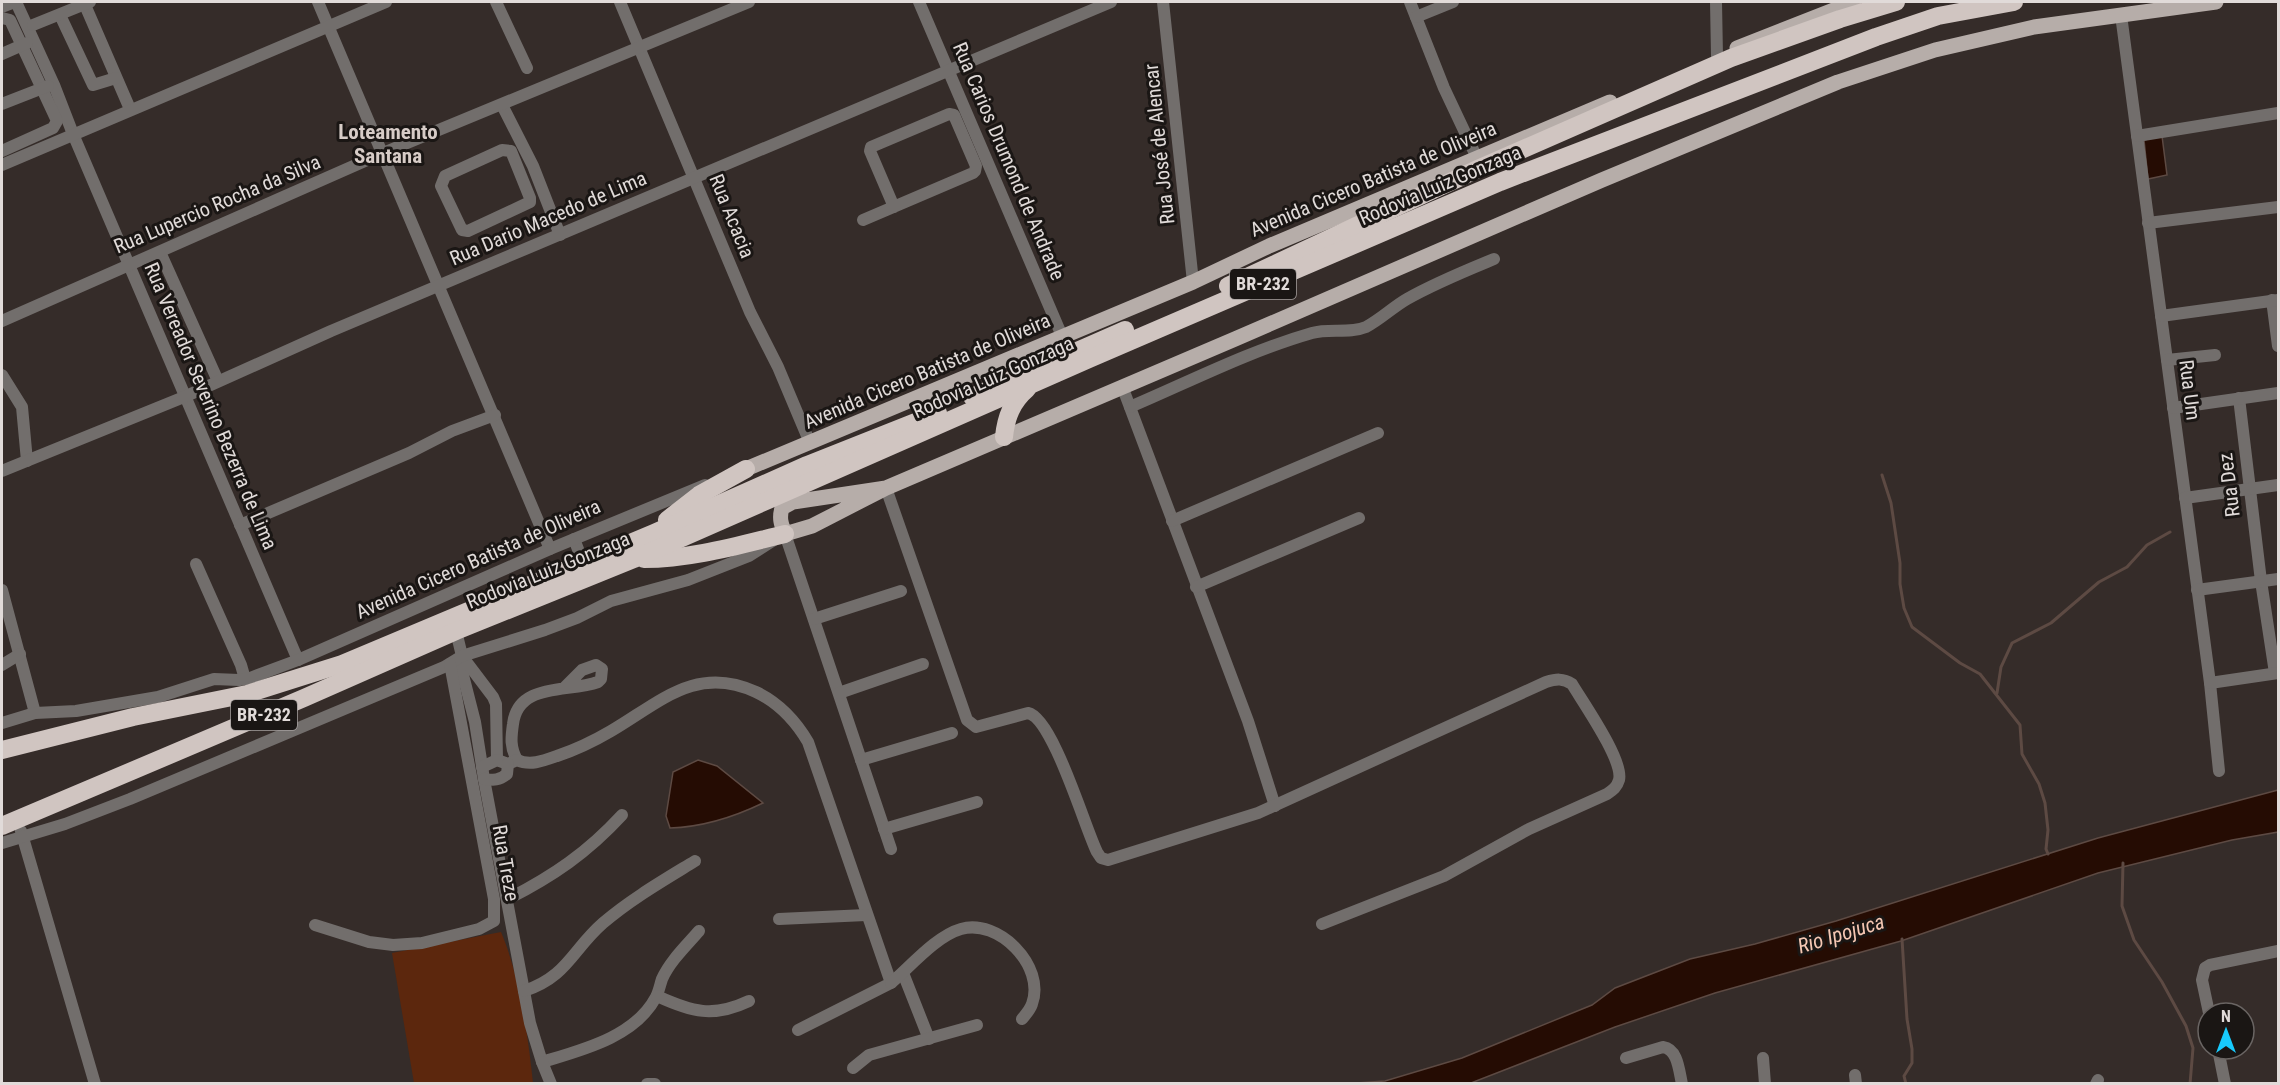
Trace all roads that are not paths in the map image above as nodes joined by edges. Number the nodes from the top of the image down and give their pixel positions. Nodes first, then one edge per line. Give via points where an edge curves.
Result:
1 (15, 2) edge
2 (318, 2) edge
3 (386, 2) edge
4 (496, 2) edge
5 (620, 2) edge
6 (749, 2) edge
7 (919, 2) edge
8 (1111, 2) edge
9 (1163, 2) edge
10 (1410, 2) edge
11 (1453, 2) edge
12 (1716, 2) edge
13 (1854, 2) edge
14 (1896, 2) edge
15 (2014, 2) edge
16 (2216, 2) edge
17 (89, 3) edge
18 (2, 7) edge
19 (60, 15) junction
20 (2121, 15) junction
21 (1416, 17) junction
22 (2, 18) edge
23 (33, 25) dead end
24 (327, 26) junction
25 (28, 43) junction
26 (640, 47) junction
27 (2, 54) edge
28 (1717, 56) junction
29 (527, 68) dead end
30 (949, 70) junction
31 (116, 78) junction
32 (54, 85) junction
33 (40, 88) junction
34 (2, 104) edge
35 (502, 105) junction
36 (130, 109) junction
37 (2278, 113) edge
38 (73, 134) junction
39 (2137, 136) junction
40 (978, 137) junction
41 (966, 143) junction
42 (2, 152) edge
43 (383, 153) junction
44 (1477, 158) junction
45 (2, 165) edge
46 (533, 166) junction
47 (520, 174) junction
48 (695, 177) junction
49 (894, 207) junction
50 (2278, 207) edge
51 (863, 220) dead end
52 (2148, 224) junction
53 (560, 235) junction
54 (160, 252) junction
55 (1494, 259) dead end
56 (129, 263) junction
57 (1193, 282) junction
58 (439, 286) junction
59 (2275, 300) edge
60 (2161, 316) junction
61 (2, 321) edge
62 (1062, 336) junction
63 (2278, 346) edge
64 (2215, 355) dead end
65 (2167, 360) junction
66 (2, 375) edge
67 (218, 381) junction
68 (1031, 385) junction
69 (1122, 386) junction
70 (2278, 393) edge
71 (184, 397) junction
72 (2239, 398) junction
73 (1130, 406) junction
74 (2173, 408) junction
75 (495, 415) junction
76 (1378, 433) dead end
77 (1004, 437) junction
78 (810, 443) junction
79 (27, 461) junction
80 (746, 469) junction
81 (2, 471) edge
82 (2278, 485) edge
83 (886, 488) junction
84 (2249, 489) junction
85 (2185, 498) junction
86 (1359, 518) dead end
87 (1172, 521) junction
88 (240, 525) junction
89 (654, 533) junction
90 (782, 535) junction
91 (574, 539) junction
92 (550, 549) junction
93 (634, 559) junction
94 (584, 562) junction
95 (196, 564) dead end
96 (2278, 579) edge
97 (2261, 581) junction
98 (1196, 587) junction
99 (2197, 590) junction
100 (901, 591) dead end
101 (454, 593) junction
102 (2, 594) edge
103 (463, 613) junction
104 (814, 619) junction
105 (456, 631) junction
106 (21, 654) junction
107 (462, 656) junction
108 (298, 660) junction
109 (450, 664) junction
110 (923, 664) dead end
111 (2, 665) edge
112 (2277, 673) edge
113 (245, 679) junction
114 (2210, 683) junction
115 (566, 687) dead end
116 (488, 689) junction
117 (839, 693) junction
118 (469, 697) junction
119 (35, 713) junction
120 (496, 717) junction
121 (475, 722) junction
122 (2, 723) edge
123 (952, 734) dead end
124 (2, 750) edge
125 (861, 760) junction
126 (508, 761) junction
127 (2219, 771) dead end
128 (483, 773) junction
129 (977, 802) dead end
130 (1275, 806) junction
131 (622, 815) dead end
132 (10, 822) edge
133 (884, 829) junction
134 (22, 837) junction
135 (2, 843) edge
136 (891, 849) dead end
137 (695, 861) dead end
138 (508, 899) junction
139 (866, 915) junction
140 (779, 919) dead end
141 (1322, 924) dead end
142 (315, 925) dead end
143 (699, 931) dead end
144 (2278, 951) edge
145 (903, 973) junction
146 (891, 983) junction
147 (524, 991) junction
148 (657, 996) junction
149 (749, 1001) dead end
150 (2207, 1001) edge
151 (1022, 1019) dead end
152 (977, 1025) dead end
153 (798, 1030) dead end
154 (929, 1039) junction
155 (1626, 1058) dead end
156 (1763, 1058) dead end
157 (2221, 1061) edge
158 (542, 1062) junction
159 (854, 1068) dead end
160 (95, 1083) edge
161 (551, 1083) edge
162 (647, 1083) edge
163 (655, 1083) edge
164 (1682, 1083) edge
165 (1765, 1083) edge
166 (2226, 1083) edge

1 - 18 street
1 - 25 street, Rua Vereador Severino Bezerra de Lima
2 - 24 street
3 - 24 street
4 - 29 street
5 - 26 street, Rua Acacia
6 - 26 street, Rua Lupercio Rocha da Silva
7 - 30 street, Rua Carios Drumond de Andrade
8 - 30 street, Rua Dario Macedo de Lima
9 - 57 street, Rua José de Alencar
10 - 21 street
11 - 21 street
12 - 28 street
13 - 28 main road, Avenida Cicero Batista de Oliveira
14 - 89 highway, Rodovia Luiz Gonzaga / BR-232 via 1724,62 1480,168 1206,297
15 - 68 highway, Rodovia Luiz Gonzaga / BR-232 via 1938,16 1876,37 1500,182
16 - 20 main road
17 - 19 street
17 - 31 street
19 - 23 street
19 - 31 street via 93,86
20 - 39 street, Rua Um
20 - 69 main road via 1983,38 1838,82
21 - 44 street
22 - 25 street via 10,20
24 - 36 street
24 - 43 street
25 - 27 street
25 - 32 street, Rua Vereador Severino Bezerra de Lima
25 - 33 street
26 - 35 street, Rua Lupercio Rocha da Silva
26 - 48 street, Rua Acacia
28 - 44 main road, Avenida Cicero Batista de Oliveira
30 - 40 street, Rua Carios Drumond de Andrade
30 - 48 street, Rua Dario Macedo de Lima
31 - 36 street
32 - 33 street
32 - 38 street, Rua Vereador Severino Bezerra de Lima
33 - 34 street
33 - 42 street via 57,121 55,126
35 - 43 street, Rua Lupercio Rocha da Silva
35 - 46 street
36 - 38 street
37 - 39 street
38 - 45 street
38 - 56 street, Rua Vereador Severino Bezerra de Lima
39 - 52 street, Rua Um
40 - 41 street
40 - 62 street, Rua Carios Drumond de Andrade
41 - 49 street via 975,171
41 - 49 street via 956,118 949,114 872,145 870,151
43 - 54 street, Rua Lupercio Rocha da Silva
43 - 58 street
44 - 57 main road, Avenida Cicero Batista de Oliveira
46 - 47 street
46 - 53 street
47 - 47 street via 530,198 527,205 468,231 462,230 441,186 445,176 506,149
48 - 53 street, Rua Dario Macedo de Lima
48 - 78 street, Rua Acacia via 750,312
49 - 51 street
50 - 52 street
52 - 60 street, Rua Um
53 - 58 street, Rua Dario Macedo de Lima
54 - 56 street, Rua Lupercio Rocha da Silva
54 - 67 street
55 - 73 street via 1419,292 1364,328 1312,333
56 - 61 street, Rua Lupercio Rocha da Silva
56 - 71 street, Rua Vereador Severino Bezerra de Lima
57 - 62 main road, Avenida Cicero Batista de Oliveira
58 - 67 street, Rua Dario Macedo de Lima
58 - 75 street
59 - 60 street
59 - 63 street
60 - 65 street, Rua Um
62 - 78 main road, Avenida Cicero Batista de Oliveira
64 - 65 street
65 - 74 street, Rua Um
66 - 79 street via 22,407
67 - 71 street, Rua Dario Macedo de Lima
68 - 77 highway via 1010,410
68 - 93 highway, Rodovia Luiz Gonzaga / BR-232
69 - 73 street
69 - 77 main road
70 - 72 street
71 - 79 street, Rua Dario Macedo de Lima
71 - 88 street, Rua Vereador Severino Bezerra de Lima
72 - 74 street
72 - 84 street, Rua Dez
73 - 87 street
74 - 85 street, Rua Um
75 - 88 street
75 - 92 street
76 - 87 street
77 - 83 main road
78 - 80 main road, Avenida Cicero Batista de Oliveira
79 - 81 street, Rua Dario Macedo de Lima
80 - 89 highway via 699,495
80 - 91 street, Avenida Cicero Batista de Oliveira
82 - 84 street
83 - 90 main road via 812,526
83 - 90 main road via 793,502 782,508
83 - 130 street via 967,720 976,727 1029,713 1039,719 1059,754 1101,858 1119,857
84 - 85 street
84 - 97 street, Rua Dez
85 - 99 street, Rua Um
86 - 98 street
87 - 98 street
88 - 108 street, Rua Vereador Severino Bezerra de Lima
89 - 94 highway, Rodovia Luiz Gonzaga / BR-232
90 - 93 highway via 717,551
90 - 104 street
90 - 107 street via 749,556 688,580 611,601 545,630
91 - 92 street, Avenida Cicero Batista de Oliveira
91 - 94 street
92 - 101 street, Avenida Cicero Batista de Oliveira
93 - 105 highway, Rodovia Luiz Gonzaga / BR-232
94 - 103 highway, Rodovia Luiz Gonzaga / BR-232
95 - 113 street
96 - 97 street
97 - 99 street
97 - 112 street, Rua Dez
98 - 130 street via 1248,721
99 - 114 street, Rua Um
100 - 104 street
101 - 103 street
101 - 108 street, Avenida Cicero Batista de Oliveira
102 - 106 street
103 - 124 highway, Rodovia Luiz Gonzaga / BR-232 via 342,664 248,694 133,717
104 - 117 street
105 - 107 street
105 - 132 highway, Rodovia Luiz Gonzaga / BR-232
106 - 111 street
106 - 119 street
107 - 109 street
107 - 116 street
107 - 118 street
108 - 113 street, Avenida Cicero Batista de Oliveira
109 - 134 street via 130,800
109 - 142 street, Rua Treze via 494,899 494,921 479,929 422,943 393,945 369,942
110 - 117 street
112 - 114 street
113 - 119 street, Avenida Cicero Batista de Oliveira via 214,679 158,697
114 - 127 street, Rua Um
115 - 126 street via 525,698 513,719
116 - 118 street via 477,690
116 - 120 street via 496,704
117 - 125 street
118 - 121 street
119 - 122 street, Avenida Cicero Batista de Oliveira
120 - 121 street via 488,723
120 - 126 street
121 - 128 street
123 - 125 street
125 - 133 street
126 - 128 street
126 - 128 street via 507,774 501,779
126 - 139 street via 543,762 569,752 690,685 717,681 741,686 781,708 808,742
128 - 138 street
129 - 133 street
130 - 141 street via 1555,679 1572,684 1616,758 1619,779 1616,788 1607,794 1529,829 1444,876
131 - 138 street via 560,871
132 - 134 street
133 - 136 street
134 - 135 street
134 - 160 street
137 - 147 street via 610,918 560,972
138 - 147 street
139 - 140 street
139 - 146 street
143 - 148 street via 671,964
144 - 150 street via 2205,968 2202,980
145 - 146 street
145 - 151 street via 942,938 960,929 976,927 991,931 1017,950 1031,971 1033,1004
145 - 154 street
146 - 153 street
147 - 158 street
148 - 149 street via 704,1012 735,1008
148 - 158 street via 631,1025 607,1040
152 - 154 street
154 - 159 street via 869,1055
155 - 164 street via 1663,1047 1673,1051
156 - 165 street
157 - 166 street
158 - 161 street
162 - 163 street

